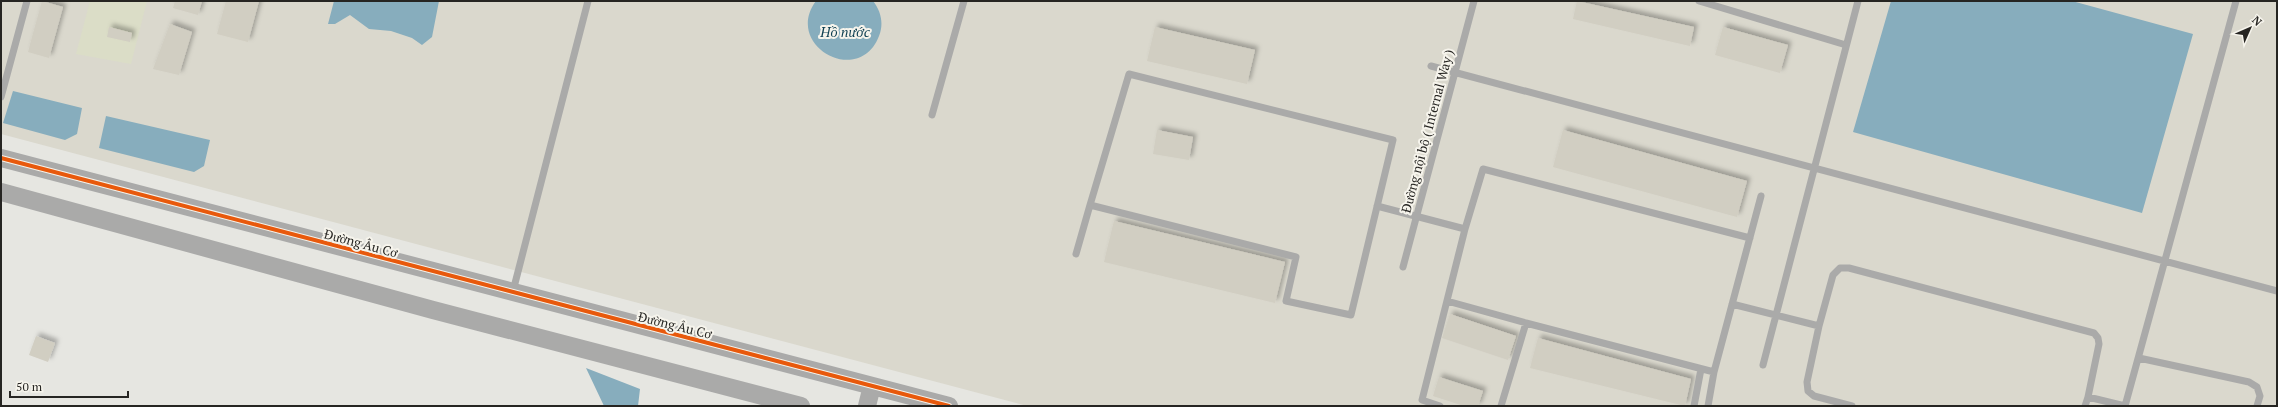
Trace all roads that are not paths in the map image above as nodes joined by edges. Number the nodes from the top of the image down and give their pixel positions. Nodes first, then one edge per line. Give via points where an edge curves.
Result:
1 (27, 1) edge
2 (588, 1) edge
3 (964, 1) edge
4 (1474, 1) edge
5 (1699, 1) edge
6 (1858, 1) edge
7 (2236, 1) edge
8 (1846, 45) junction
9 (1431, 66) dead end
10 (1455, 72) junction
11 (1, 97) edge
12 (932, 115) dead end
13 (1, 158) edge
14 (1814, 168) junction
15 (1, 192) edge
16 (1761, 196) dead end
17 (1090, 205) junction
18 (1377, 206) junction
19 (1416, 216) junction
20 (1465, 229) junction
21 (1750, 238) junction
22 (1076, 254) dead end
23 (2166, 262) junction
24 (1403, 267) dead end
25 (2277, 291) edge
26 (512, 293) junction
27 (1447, 301) junction
28 (1732, 304) junction
29 (1776, 314) junction
30 (1526, 324) junction
31 (1819, 326) junction
32 (2139, 358) junction
33 (1763, 365) dead end
34 (1702, 369) junction
35 (1714, 372) junction
36 (872, 386) junction
37 (2088, 397) junction
38 (801, 406) edge
39 (867, 406) edge
40 (949, 406) edge
41 (1440, 406) edge
42 (1501, 406) edge
43 (1694, 406) edge
44 (1708, 406) edge
45 (1852, 406) edge
46 (2085, 406) edge
47 (2125, 406) edge
48 (2257, 406) edge

1 - 11 lane
2 - 26 lane
3 - 12 lane
4 - 10 lane, Đường nội bộ ( Internal Way )
5 - 8 lane
6 - 8 lane
7 - 23 lane
8 - 14 lane
9 - 10 lane
10 - 14 lane
10 - 19 lane, Đường nội bộ ( Internal Way )
13 - 26 street, Đường Âu Cơ
14 - 23 lane
14 - 29 lane
15 - 38 street via 433,310
16 - 21 lane
17 - 18 lane via 1296,256 1286,301 1351,315
17 - 18 lane via 1129,74 1393,140
17 - 22 lane
18 - 19 lane
19 - 20 lane
19 - 24 lane, Đường nội bộ ( Internal Way )
20 - 21 lane via 1483,169
20 - 27 lane
21 - 28 lane
23 - 25 lane
23 - 32 lane
26 - 36 street, Đường Âu Cơ
27 - 30 lane
27 - 41 lane via 1422,400
28 - 29 lane
28 - 35 lane
29 - 31 lane
29 - 33 lane
30 - 34 lane
30 - 42 lane
31 - 37 lane via 1833,275 1840,268 1857,270 2094,332 2099,344
31 - 45 lane via 1807,382 1808,391 1814,396
32 - 47 lane
32 - 48 lane via 2249,382 2257,387 2260,396
34 - 35 lane
34 - 43 lane
35 - 44 lane
36 - 39 street
36 - 40 street, Đường Âu Cơ
37 - 46 lane
37 - 47 lane

